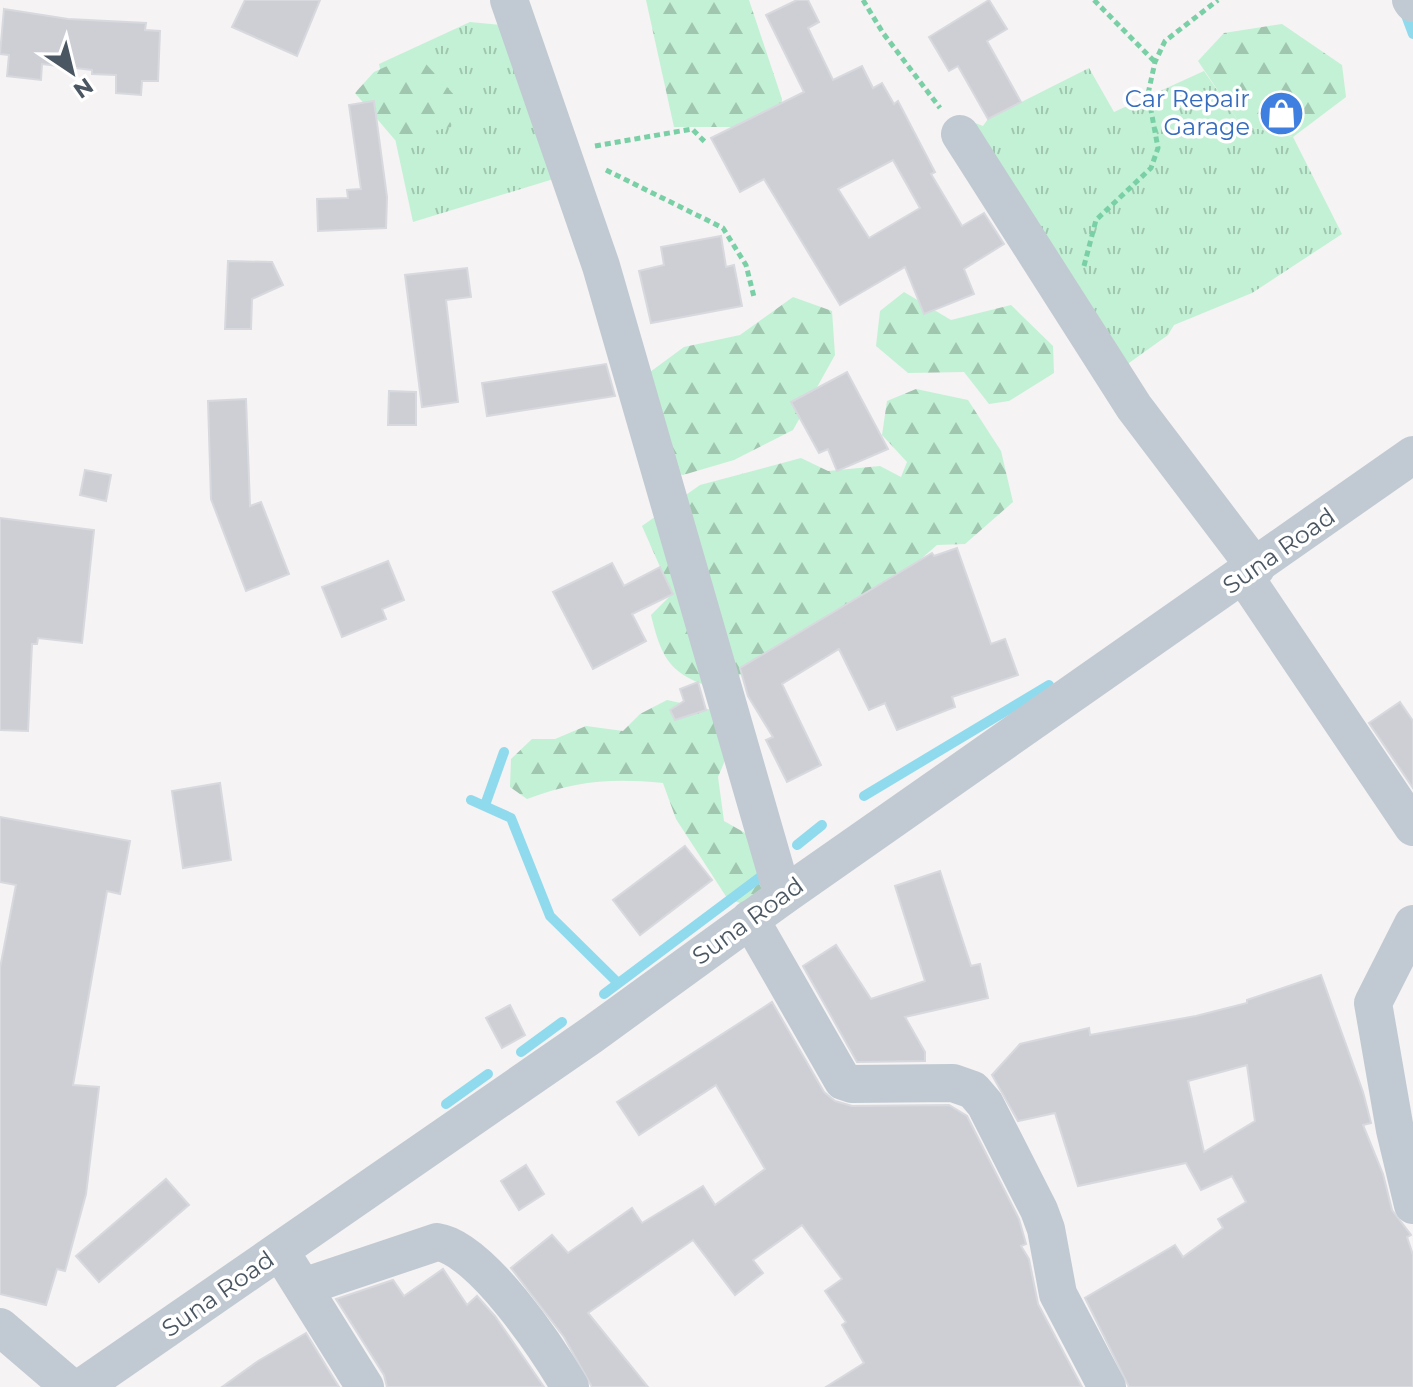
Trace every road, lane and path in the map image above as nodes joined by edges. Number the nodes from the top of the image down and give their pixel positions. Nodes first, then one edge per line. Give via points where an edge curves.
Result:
1 (509, 0) edge
2 (863, 0) edge
3 (1094, 0) edge
4 (1218, 0) edge
5 (1155, 62) junction
6 (960, 134) joint
7 (707, 144) dead end
8 (566, 152) junction
9 (754, 297) dead end
10 (1073, 314) junction
11 (1413, 455) edge
12 (1250, 572) junction
13 (1413, 827) edge
14 (783, 896) junction
15 (750, 919) junction
16 (1413, 924) edge
17 (1413, 1205) edge
18 (279, 1251) junction
19 (303, 1287) junction
20 (0, 1327) edge
21 (70, 1387) edge
22 (82, 1387) edge
23 (365, 1387) edge
24 (570, 1387) edge
25 (1107, 1387) edge

1 - 8 street
2 - 6 path
3 - 5 path
4 - 5 path via 1165,41
5 - 10 path via 1148,94 1158,148 1151,168 1096,220
6 - 10 street
7 - 8 path via 692,129
8 - 9 path via 723,228 746,265
8 - 14 street
10 - 12 street
11 - 12 street, Suna Road
12 - 13 street
12 - 14 street, Suna Road
14 - 15 street, Suna Road
15 - 18 street, Suna Road
15 - 25 street via 843,1081 953,1083 980,1096 1039,1210 1058,1294
16 - 17 street via 1373,1003
18 - 19 street
18 - 22 street, Suna Road
19 - 23 street
19 - 24 street via 447,1243 503,1292
20 - 21 street

